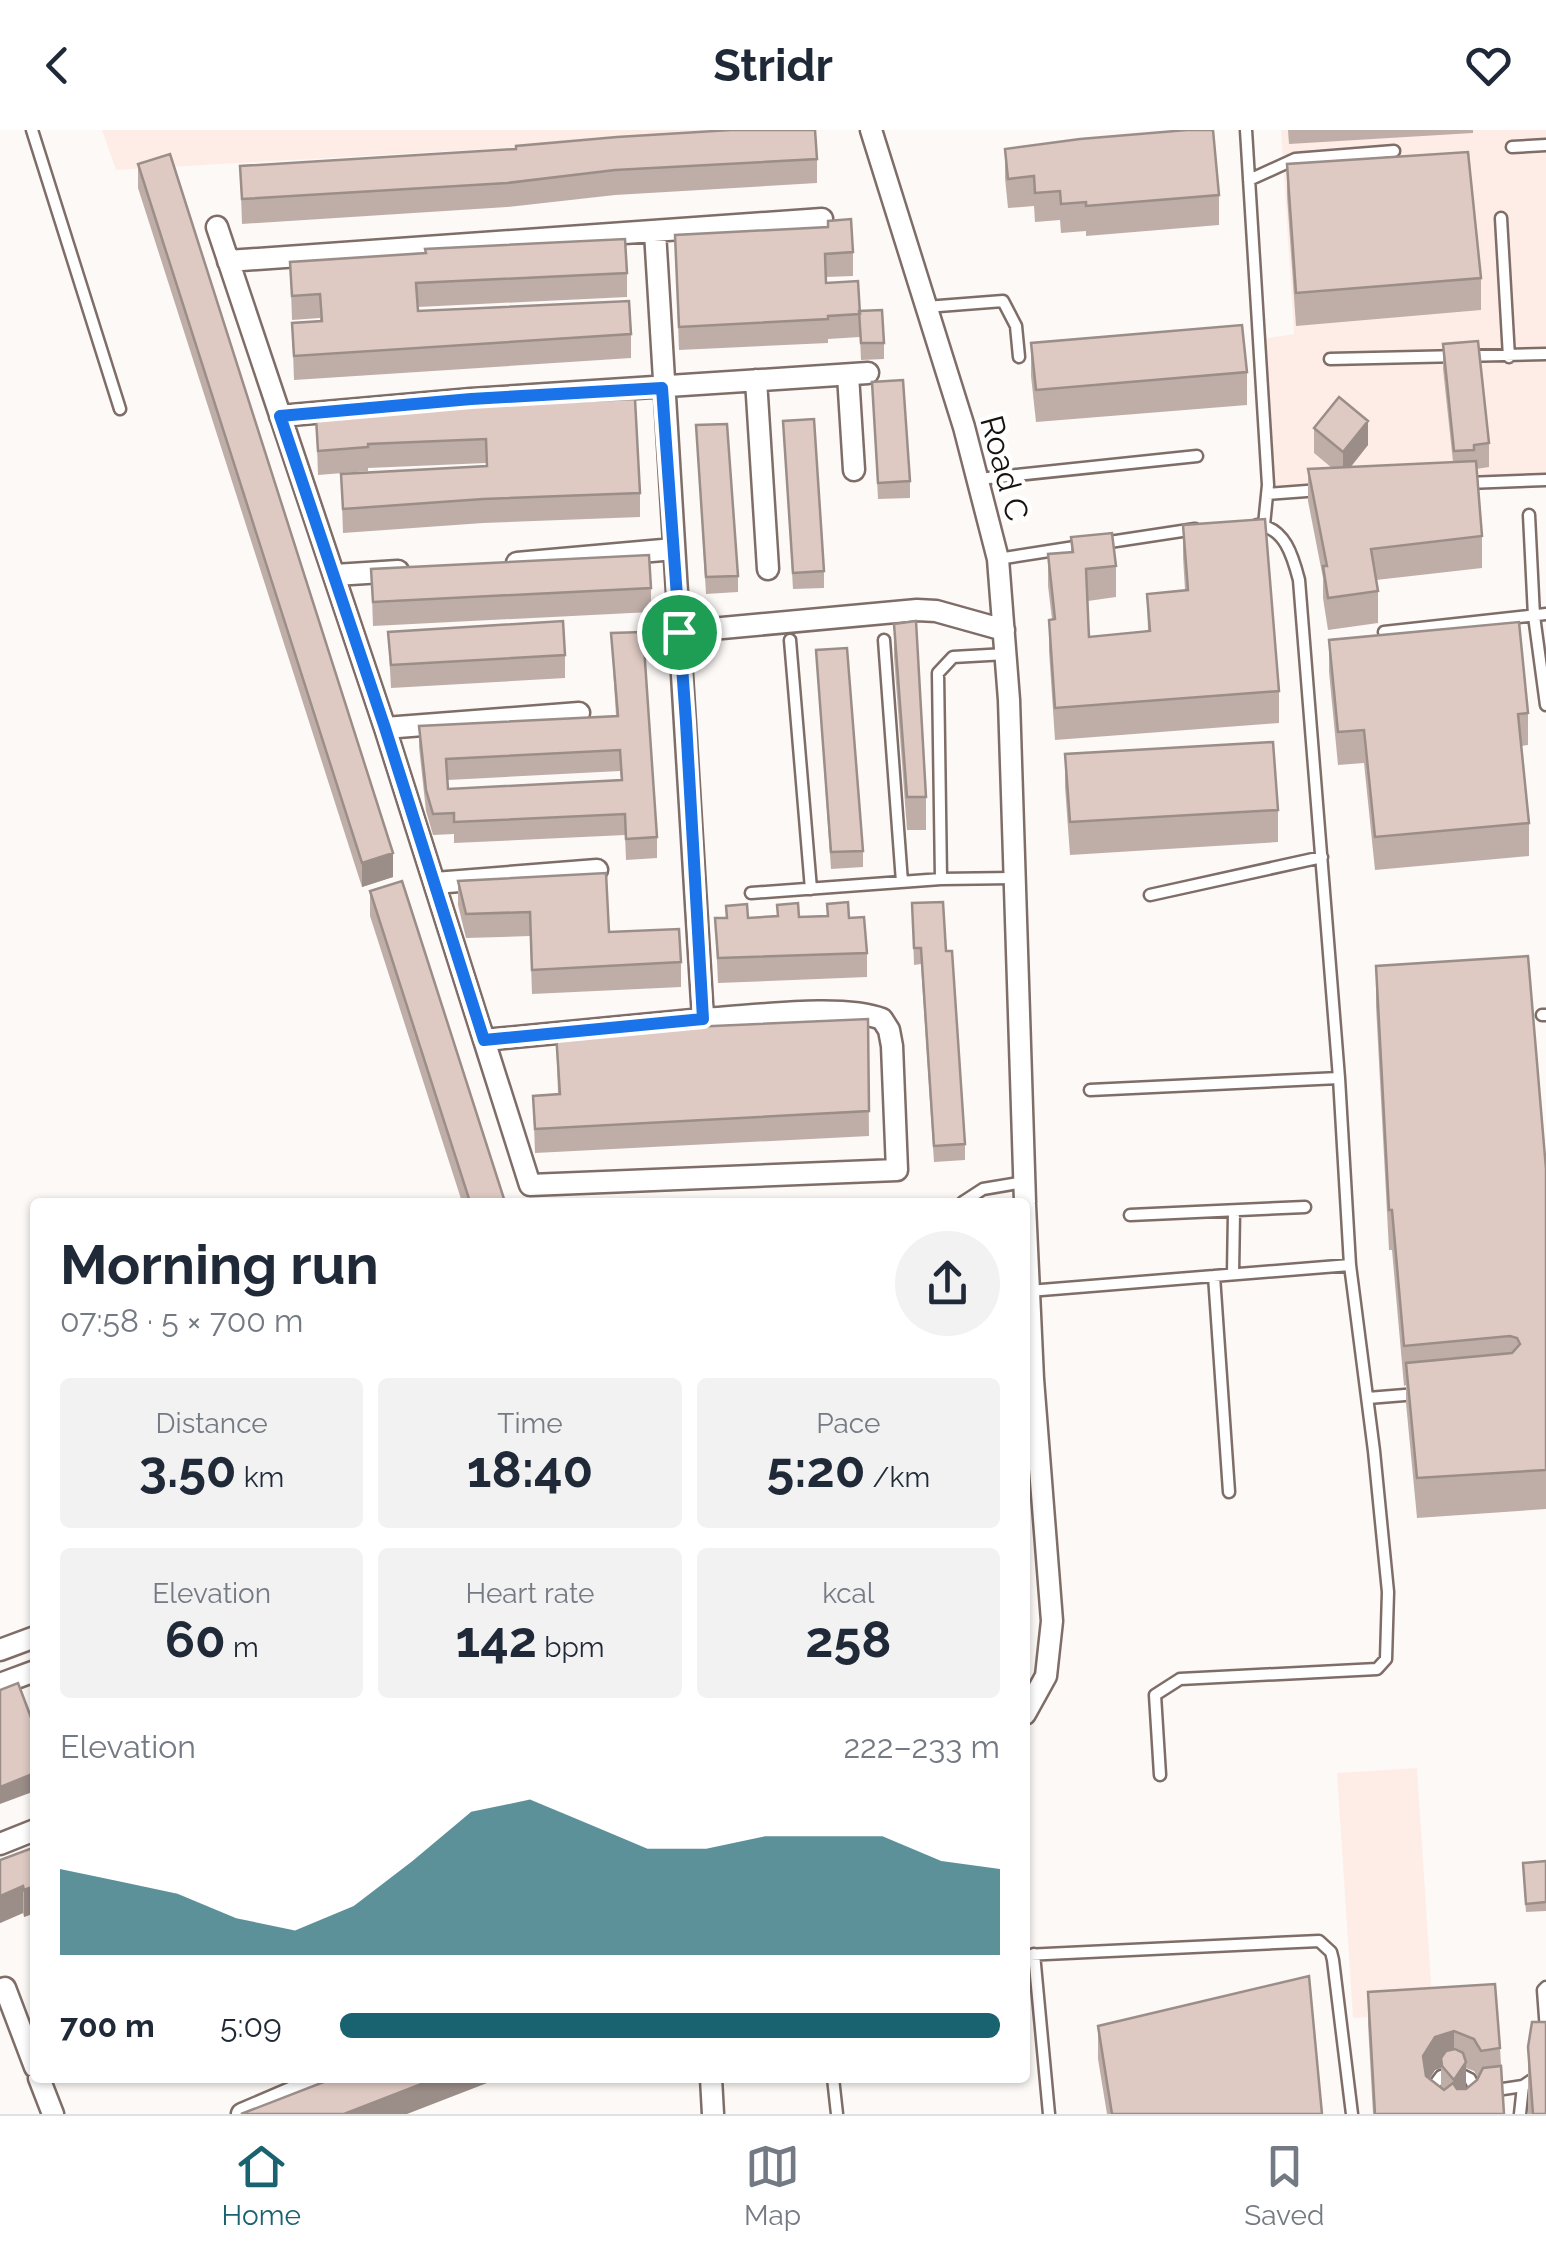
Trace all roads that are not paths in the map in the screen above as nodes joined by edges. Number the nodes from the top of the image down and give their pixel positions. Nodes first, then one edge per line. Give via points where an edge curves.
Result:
1 (32, 130) edge
2 (871, 130) edge
3 (1246, 130) edge
4 (1546, 145) edge
5 (1512, 146) dead end
6 (1394, 151) dead end
7 (1249, 180) junction
8 (1501, 218) dead end
9 (822, 219) dead end
10 (217, 226) dead end
11 (654, 232) junction
12 (228, 261) junction
13 (926, 307) junction
14 (1546, 354) edge
15 (1020, 357) dead end
16 (1509, 357) junction
17 (1330, 359) dead end
18 (756, 380) junction
19 (662, 388) junction
20 (120, 409) dead end
21 (280, 416) junction
22 (1197, 456) dead end
23 (854, 470) dead end
24 (979, 478) junction
25 (1546, 480) edge
26 (1450, 484) edge
27 (1334, 489) edge
28 (1268, 494) junction
29 (1529, 516) dead end
30 (1250, 526) edge
31 (1264, 526) junction
32 (1217, 528) edge
33 (674, 549) junction
34 (998, 558) junction
35 (494, 564) edge
36 (768, 569) dead end
37 (414, 570) edge
38 (335, 576) junction
39 (1540, 615) edge
40 (1004, 630) junction
41 (679, 632) junction
42 (1384, 632) edge
43 (790, 640) dead end
44 (884, 640) dead end
45 (1006, 654) junction
46 (1546, 705) edge
47 (579, 714) edge
48 (385, 728) junction
49 (1322, 857) junction
50 (597, 870) edge
51 (1013, 878) junction
52 (941, 880) junction
53 (902, 882) junction
54 (435, 883) junction
55 (811, 889) junction
56 (751, 894) dead end
57 (1150, 895) dead end
58 (703, 1019) junction
59 (484, 1040) junction
60 (1340, 1078) junction
61 (1090, 1090) dead end
62 (1025, 1197) edge
63 (969, 1198) edge
64 (1305, 1206) dead end
65 (1234, 1212) junction
66 (1130, 1215) dead end
67 (1350, 1265) junction
68 (1233, 1274) junction
69 (1214, 1276) junction
70 (1030, 1291) edge
71 (1030, 1390) edge
72 (1422, 1393) edge
73 (1368, 1398) junction
74 (1229, 1492) dead end
75 (30, 1639) edge
76 (0, 1650) edge
77 (30, 1673) edge
78 (0, 1684) edge
79 (1030, 1705) edge
80 (1160, 1775) dead end
81 (30, 1832) edge
82 (0, 1844) edge
83 (1030, 1955) edge
84 (1546, 1987) edge
85 (5, 1988) dead end
86 (1546, 2031) edge
87 (30, 2054) edge
88 (1546, 2078) edge
89 (41, 2083) edge
90 (314, 2083) edge
91 (710, 2083) edge
92 (834, 2083) edge
93 (1523, 2086) junction
94 (1475, 2093) junction
95 (53, 2114) edge
96 (242, 2114) edge
97 (713, 2114) edge
98 (837, 2114) edge
99 (1049, 2114) edge
100 (1352, 2114) edge
101 (1444, 2114) edge
102 (1462, 2114) edge
103 (1520, 2114) edge

1 - 20 lane
2 - 13 street, Road C
3 - 7 lane
4 - 5 lane
6 - 7 lane via 1295,159
7 - 28 lane
8 - 16 lane
9 - 11 street
10 - 12 street
11 - 12 street
11 - 19 street
12 - 21 street
13 - 15 lane via 1004,301
13 - 24 street, Road C
14 - 16 lane
16 - 17 lane
18 - 19 street
18 - 23 street via 858,374
18 - 36 street
19 - 21 street
19 - 33 street
21 - 38 street
22 - 24 lane
24 - 34 street, Road C
25 - 26 lane
27 - 28 lane
28 - 31 lane
29 - 39 lane
30 - 31 lane
31 - 49 lane via 1289,547 1299,580
32 - 34 lane, Road C
33 - 35 street
33 - 41 street
34 - 40 street
37 - 38 street
38 - 48 street
39 - 42 lane
39 - 46 lane
40 - 41 street via 918,610
40 - 45 street
41 - 58 street
43 - 55 lane
44 - 53 lane
45 - 51 street
45 - 52 lane via 953,658 938,673
47 - 48 street
48 - 54 street
49 - 57 lane
49 - 60 lane
50 - 54 street
51 - 52 lane
51 - 62 street
52 - 53 lane
53 - 55 lane
54 - 59 street
55 - 56 lane
58 - 59 street
58 - 59 street via 882,1019 892,1046 898,1170 530,1186
60 - 61 lane
60 - 67 lane
62 - 63 lane via 983,1189
64 - 65 lane
65 - 66 lane
65 - 68 lane
67 - 68 lane
67 - 73 lane
68 - 69 lane
69 - 70 lane
69 - 74 lane
71 - 79 street via 1052,1621 1046,1676
72 - 73 lane
73 - 80 lane via 1388,1592 1386,1659 1377,1669 1180,1679 1155,1694
75 - 76 street
77 - 78 street
81 - 82 street
83 - 99 lane
83 - 100 lane via 1319,1941 1333,1960
84 - 86 lane
85 - 87 street
88 - 93 lane
89 - 95 street
90 - 96 street
91 - 97 street
92 - 98 lane
93 - 94 lane
93 - 103 lane
94 - 101 lane via 1463,2074 1441,2076 1432,2095
94 - 102 lane

